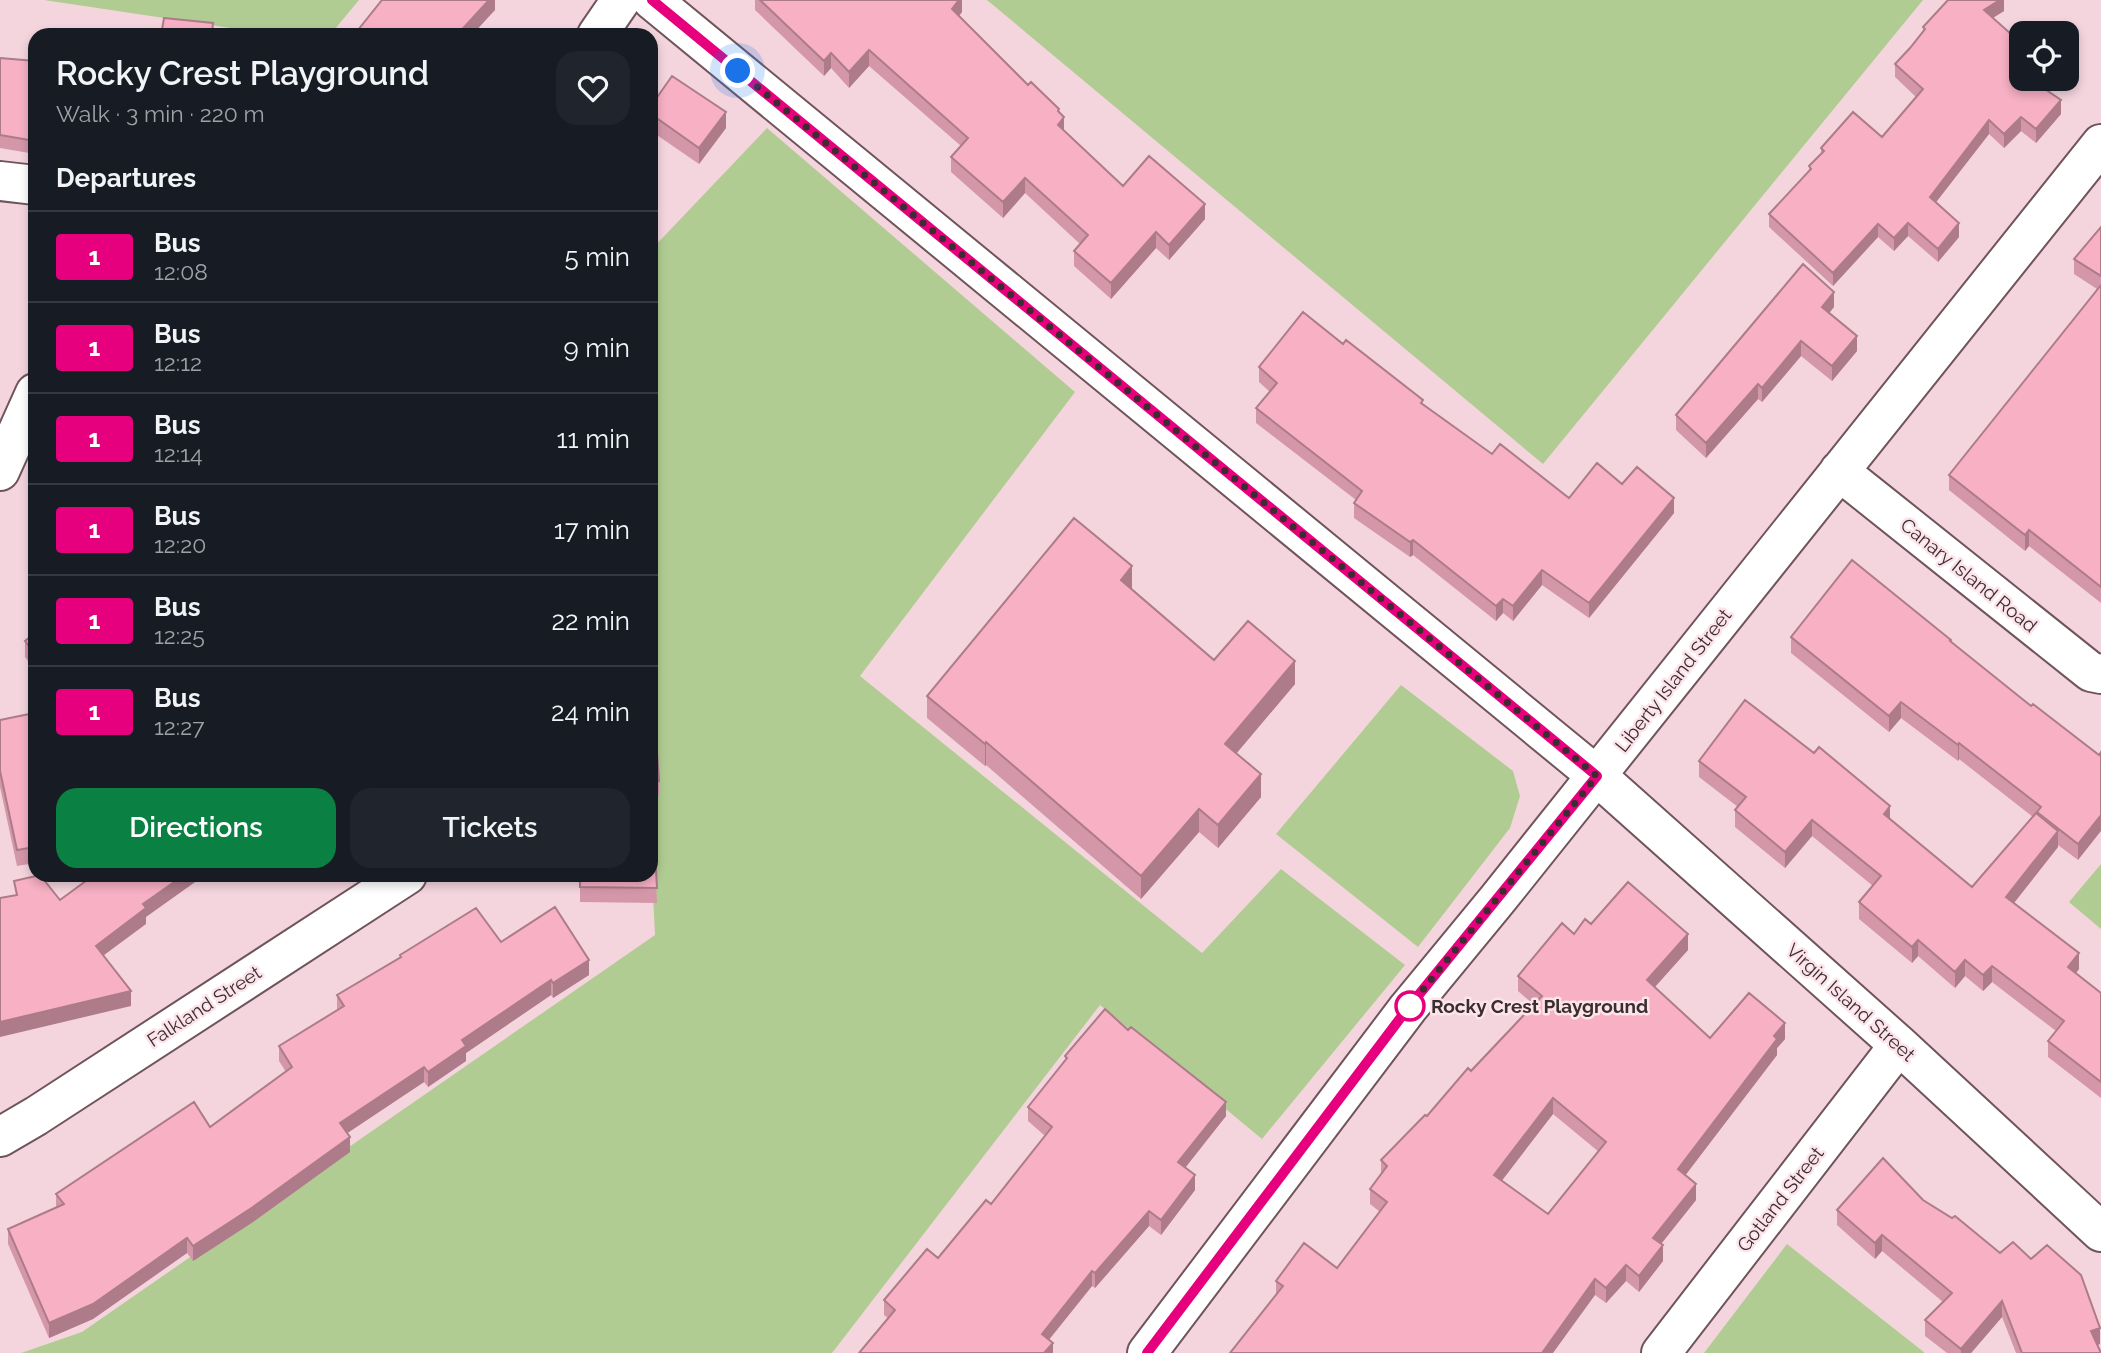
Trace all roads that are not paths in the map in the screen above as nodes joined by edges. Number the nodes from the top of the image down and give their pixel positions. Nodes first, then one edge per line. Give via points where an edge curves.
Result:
1 (621, 0) edge
2 (652, 0) edge
3 (602, 28) edge
4 (2101, 144) edge
5 (0, 181) edge
6 (28, 184) edge
7 (28, 409) edge
8 (0, 471) edge
9 (1839, 471) junction
10 (2101, 674) edge
11 (1597, 776) junction
12 (396, 882) edge
13 (1899, 1045) junction
14 (0, 1137) edge
15 (2101, 1232) edge
16 (1147, 1353) edge
17 (1661, 1353) edge

1 - 3 street
2 - 11 street, Virgin Island Street
4 - 9 street, Liberty Island Street
5 - 6 street
7 - 8 street
9 - 10 street, Canary Island Road via 2091,672
9 - 11 street, Liberty Island Street
11 - 13 street, Virgin Island Street
11 - 16 street, Liberty Island Street via 1408,1008
12 - 14 street, Falkland Street
13 - 15 street, Virgin Island Street
13 - 17 street, Gotland Street

